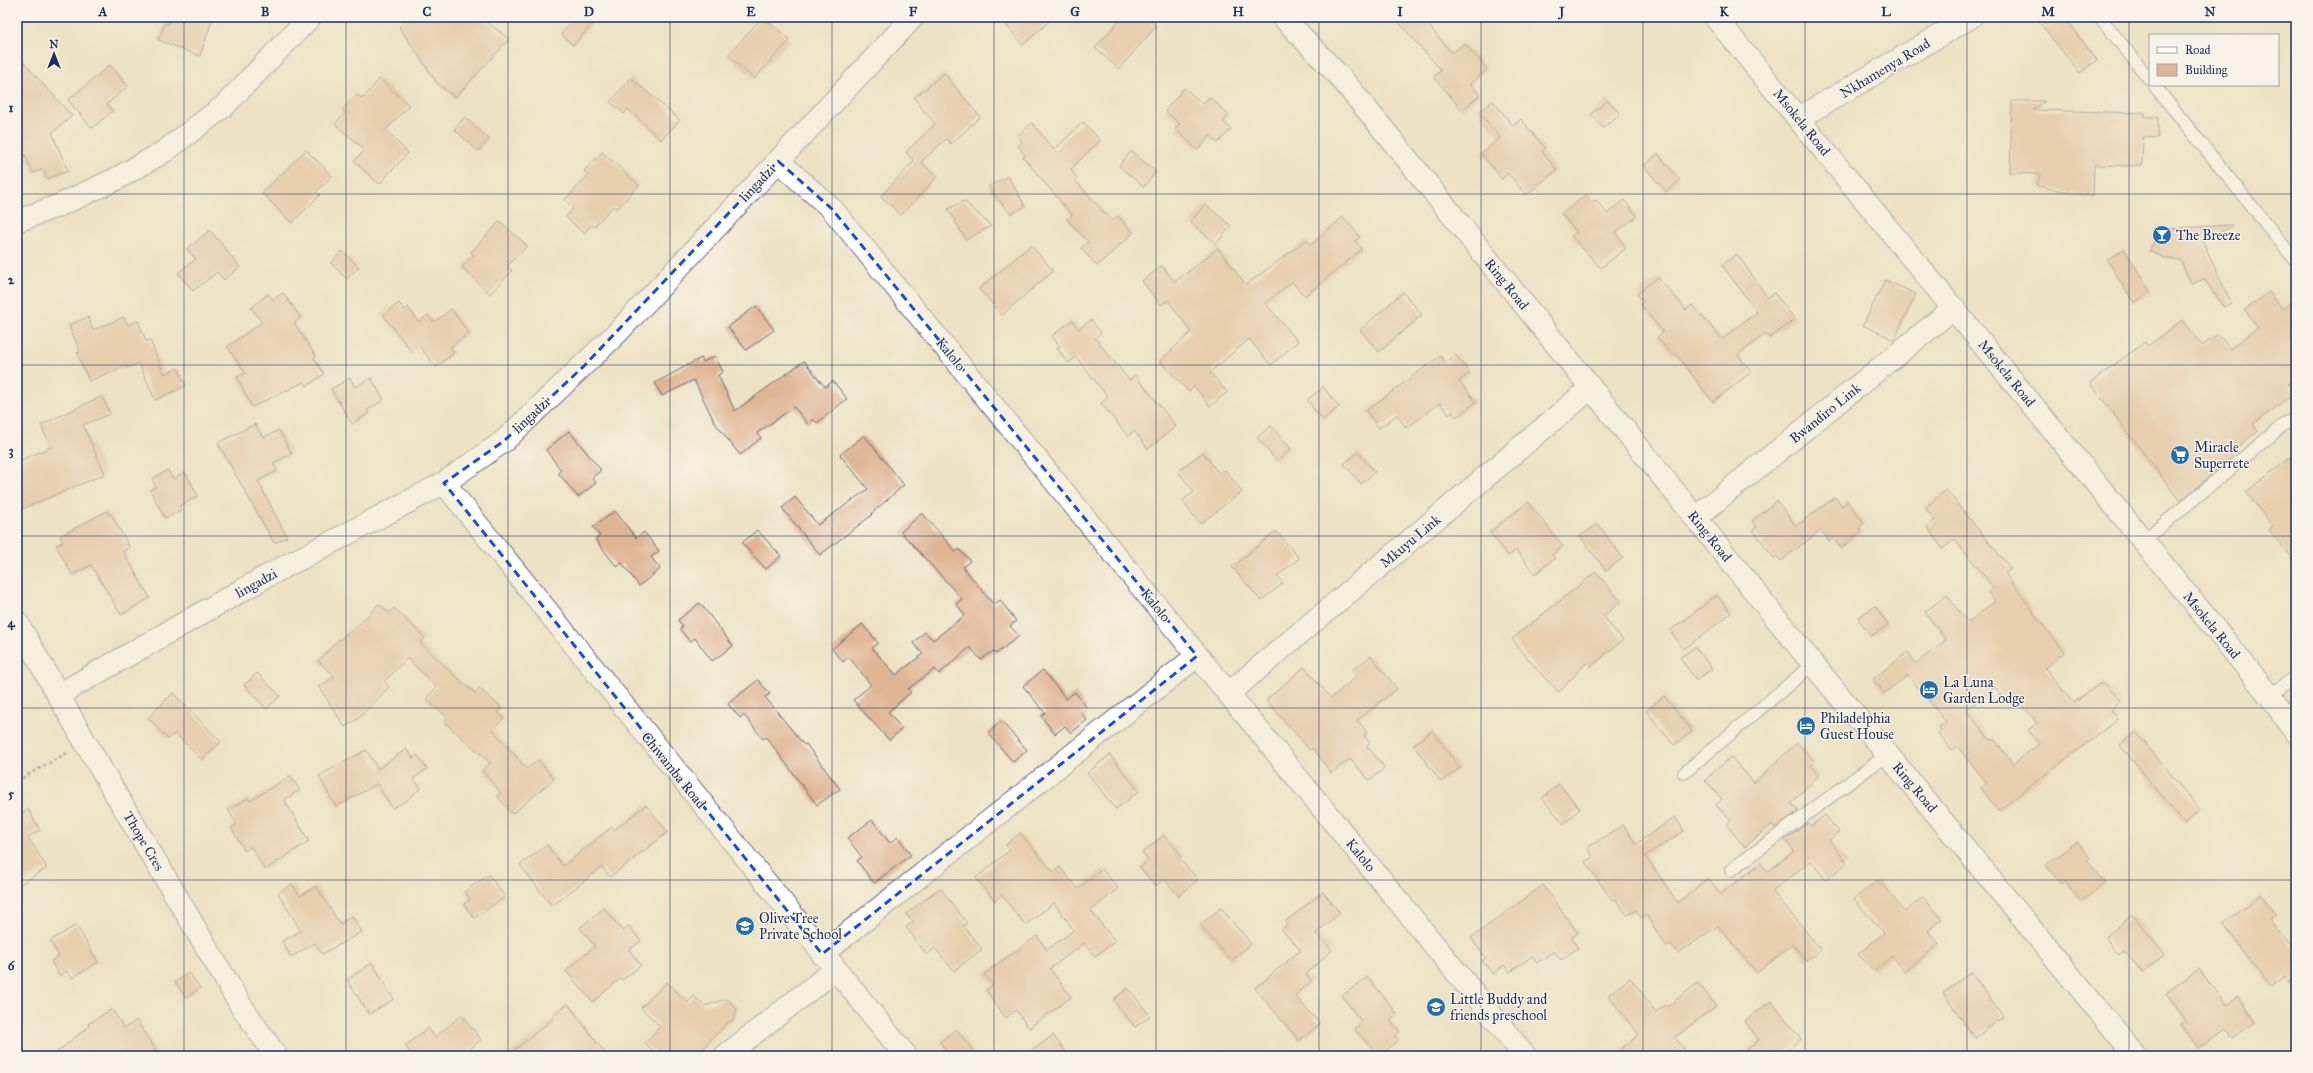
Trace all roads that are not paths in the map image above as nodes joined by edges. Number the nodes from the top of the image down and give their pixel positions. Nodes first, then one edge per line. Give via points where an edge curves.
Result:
1 (310, 17) edge
2 (913, 17) edge
3 (1283, 17) edge
4 (1715, 17) edge
5 (1971, 17) edge
6 (2100, 17) edge
7 (2149, 79) edge
8 (2155, 86) edge
9 (1799, 118) junction
10 (778, 161) junction
11 (17, 221) edge
12 (2296, 261) edge
13 (1954, 308) junction
14 (1591, 388) junction
15 (2296, 420) edge
16 (444, 483) junction
17 (1695, 518) junction
18 (2144, 541) junction
19 (17, 622) edge
20 (1197, 656) junction
21 (1813, 664) junction
22 (2296, 676) edge
23 (1229, 693) junction
24 (58, 695) junction
25 (2270, 696) junction
26 (2296, 732) edge
27 (1888, 754) junction
28 (1684, 772) dead end
29 (1731, 870) dead end
30 (828, 962) junction
31 (276, 1056) edge
32 (725, 1056) edge
33 (906, 1056) edge
34 (1525, 1056) edge
35 (2136, 1056) edge

1 - 11 street via 224,106 165,151 116,179 60,205
2 - 10 street, lingadzi
3 - 14 street, Ring Road via 1340,77 1388,134
4 - 9 street, Msokela Road
5 - 9 street, Nkhamenya Road
6 - 7 lane
8 - 12 lane
9 - 13 street, Msokela Road
10 - 16 street, lingadzi via 584,366 504,441
10 - 20 street, Kalolo via 832,209
13 - 17 street, Bwandiro Link
13 - 18 street, Msokela Road
14 - 17 street, Ring Road
14 - 23 street, Mkuyu Link
15 - 18 lane via 2287,422
16 - 24 street, lingadzi via 267,576
16 - 30 street, Chiwamba Road
17 - 21 street, Ring Road
18 - 25 street, Msokela Road
19 - 24 street, Thope Cres
20 - 23 street, Kalolo
20 - 30 street
21 - 27 street, Ring Road
21 - 28 lane
22 - 25 lane
23 - 34 street, Kalolo
24 - 31 street, Thope Cres via 240,1004
25 - 26 street, Msokela Road
27 - 29 lane
27 - 35 street, Ring Road
30 - 32 street
30 - 33 street, Chiwamba Road

